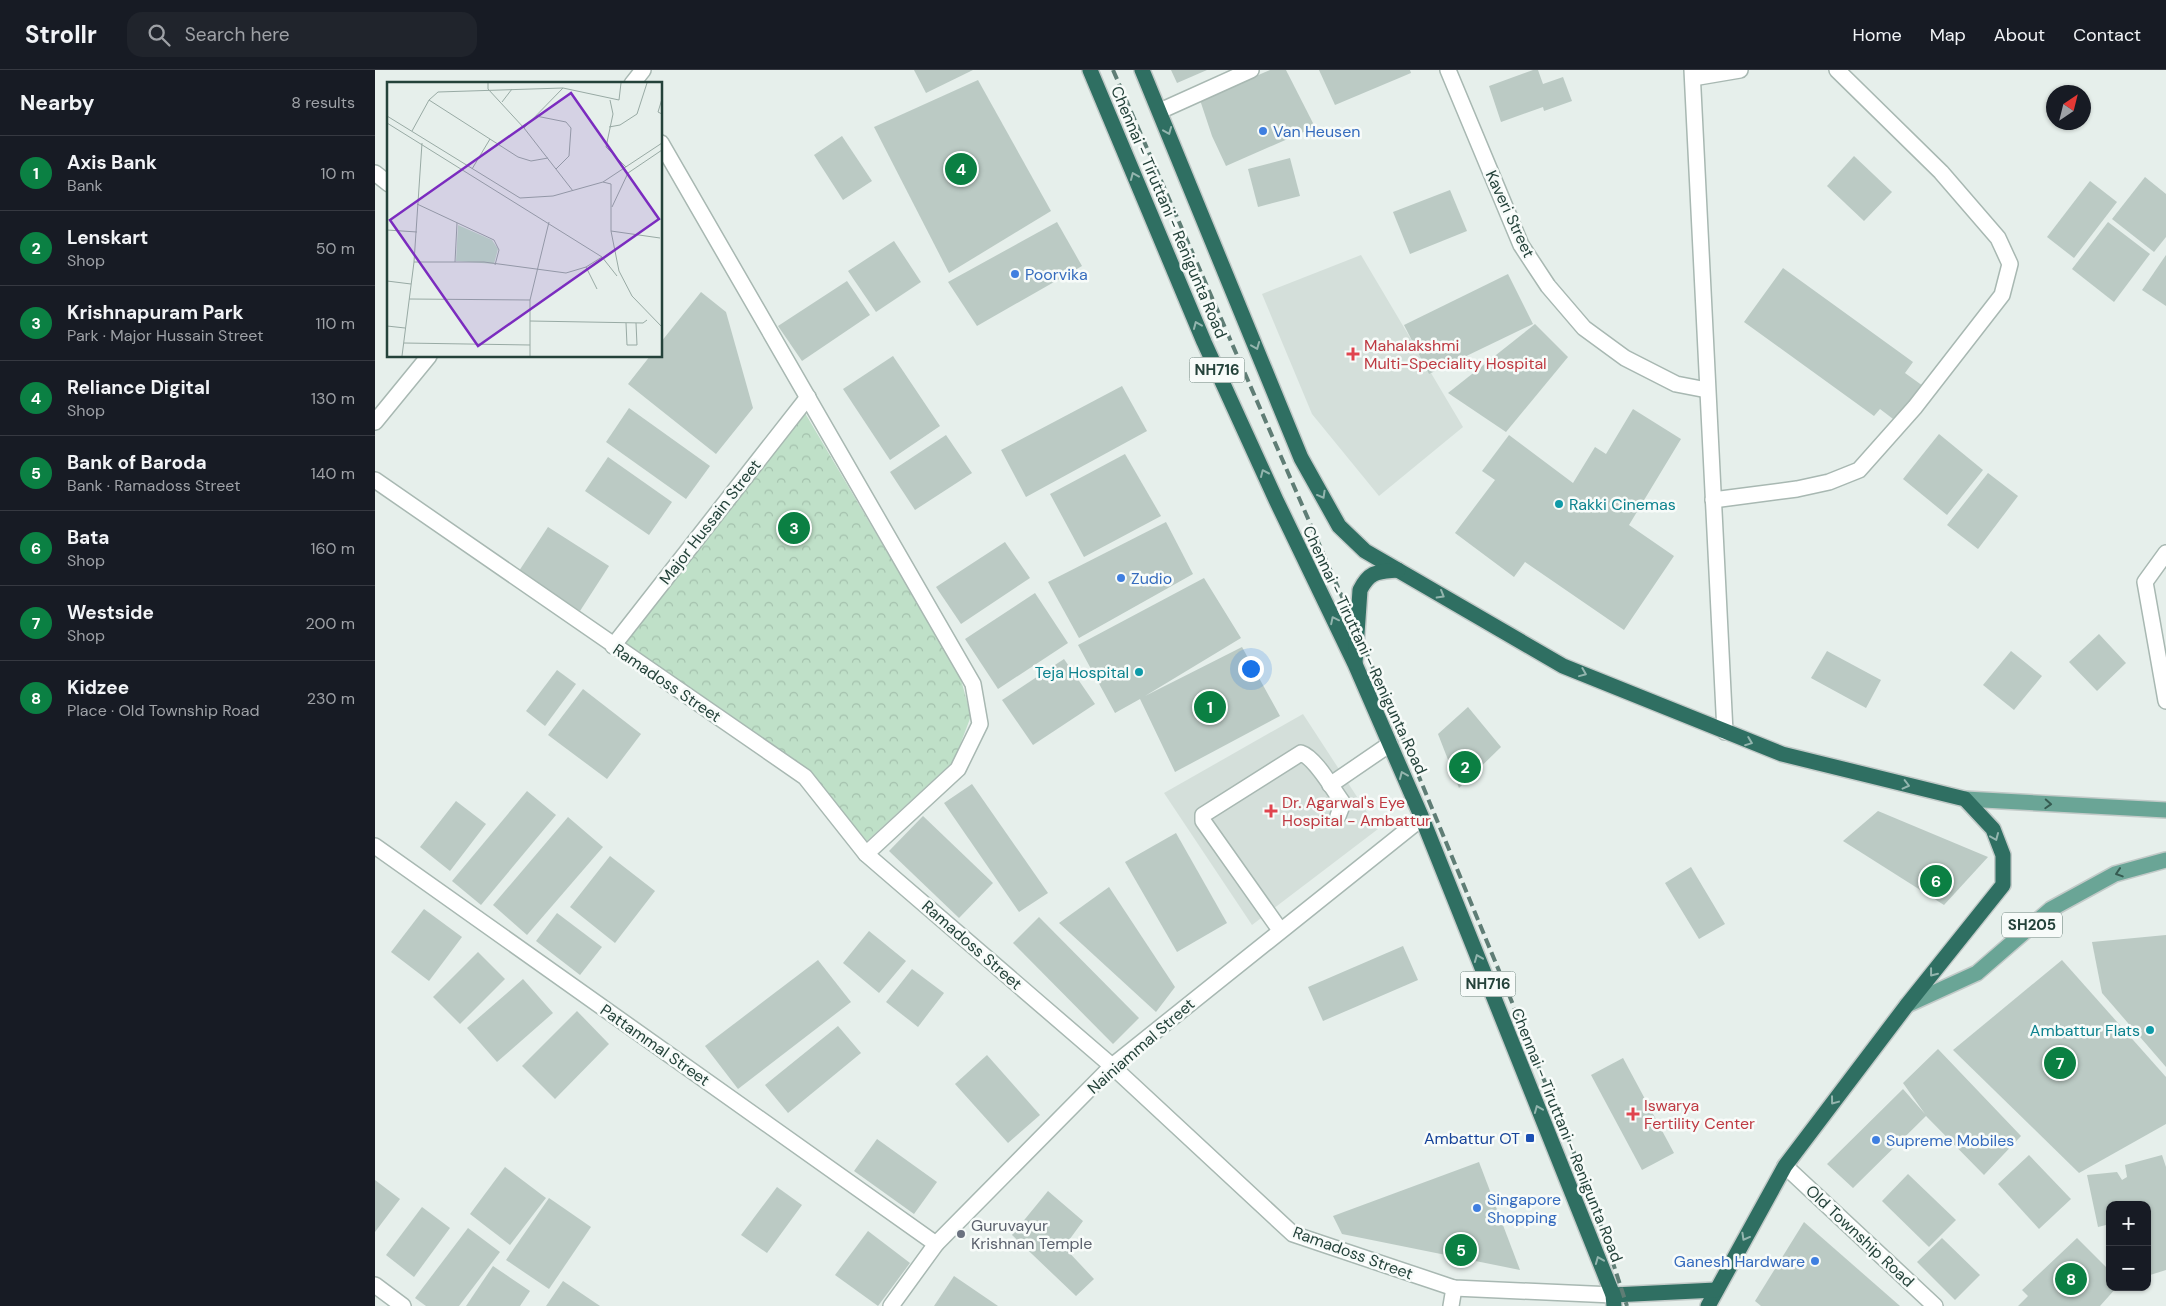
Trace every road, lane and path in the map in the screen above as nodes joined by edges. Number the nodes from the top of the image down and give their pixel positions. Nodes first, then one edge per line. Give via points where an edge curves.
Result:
1 (643, 70) edge
2 (1090, 70) edge
3 (1142, 70) edge
4 (1251, 70) edge
5 (1449, 70) edge
6 (1740, 70) edge
7 (1837, 70) edge
8 (1692, 74) edge
9 (634, 82) edge
10 (1160, 111) junction
11 (663, 146) edge
12 (375, 173) edge
13 (387, 182) edge
14 (427, 358) edge
15 (1707, 390) junction
16 (808, 397) junction
17 (375, 422) edge
18 (375, 480) edge
19 (1713, 500) junction
20 (2166, 553) edge
21 (1399, 570) junction
22 (613, 646) junction
23 (1355, 664) junction
24 (2166, 701) edge
25 (1725, 732) junction
26 (1390, 744) junction
27 (1330, 785) junction
28 (1965, 800) junction
29 (2166, 810) edge
30 (1338, 816) dead end
31 (1422, 818) junction
32 (375, 846) edge
33 (866, 854) junction
34 (2166, 860) edge
35 (1280, 930) junction
36 (1907, 1006) junction
37 (1112, 1066) junction
38 (1785, 1166) junction
39 (936, 1244) junction
40 (375, 1285) edge
41 (1453, 1288) junction
42 (1715, 1290) junction
43 (1613, 1300) edge
44 (403, 1306) edge
45 (891, 1306) edge
46 (1451, 1306) edge
47 (1708, 1306) edge
48 (1935, 1306) edge

1 - 9 street
23 -> 2 highway, Chennai - Tiruttani - Renigunta Road / NH716 via 1204,342
3 - 10 highway, Chennai - Tiruttani - Renigunta Road / NH716
4 - 10 street
5 - 15 street, Kaveri Street via 1521,245 1548,286 1584,328 1625,358 1676,384
6 - 8 street
7 - 19 street via 1941,172 1998,238 2009,264 2002,295 1915,407 1859,470 1829,482 1797,489
8 - 15 street
10 -> 21 highway, Chennai - Tiruttani - Renigunta Road / NH716 via 1301,458 1339,526 1365,551
11 - 16 street
12 - 13 street
14 - 17 street
15 - 19 street
16 - 22 street, Major Hussain Street
16 - 33 street via 973,684 980,724 958,770
18 - 22 street, Ramadoss Street
19 - 25 street
20 - 24 street via 2145,582
21 - 23 highway via 1375,572 1365,579 1360,590
21 -> 25 highway, NH716 via 1563,666
22 - 33 street, Ramadoss Street via 805,777
23 - 26 highway, Chennai - Tiruttani - Renigunta Road / NH716
25 -> 28 highway, NH716 via 1782,754
26 - 27 street
31 -> 26 highway, Chennai - Tiruttani - Renigunta Road / NH716
27 - 30 street via 1343,802
27 - 35 street via 1307,755 1301,753 1203,815 1203,821
28 -> 29 main road
28 -> 36 highway via 1993,829 2003,855 2003,885
31 - 35 street, Nainiammal Street
43 -> 31 highway, Chennai - Tiruttani - Renigunta Road / NH716
32 - 39 street, Pattammal Street
33 - 37 street, Ramadoss Street
34 -> 36 main road, SH205 via 2115,874 2051,909 1977,973
35 - 37 street, Nainiammal Street
36 -> 38 highway
37 - 39 street, Nainiammal Street
37 - 41 street, Ramadoss Street via 1293,1234
38 -> 42 highway
38 - 48 street, Old Township Road
39 - 45 street, Nainiammal Street
40 - 44 street
41 - 43 street, Ramadoss Street
41 - 46 street
42 - 43 highway
42 - 47 highway

